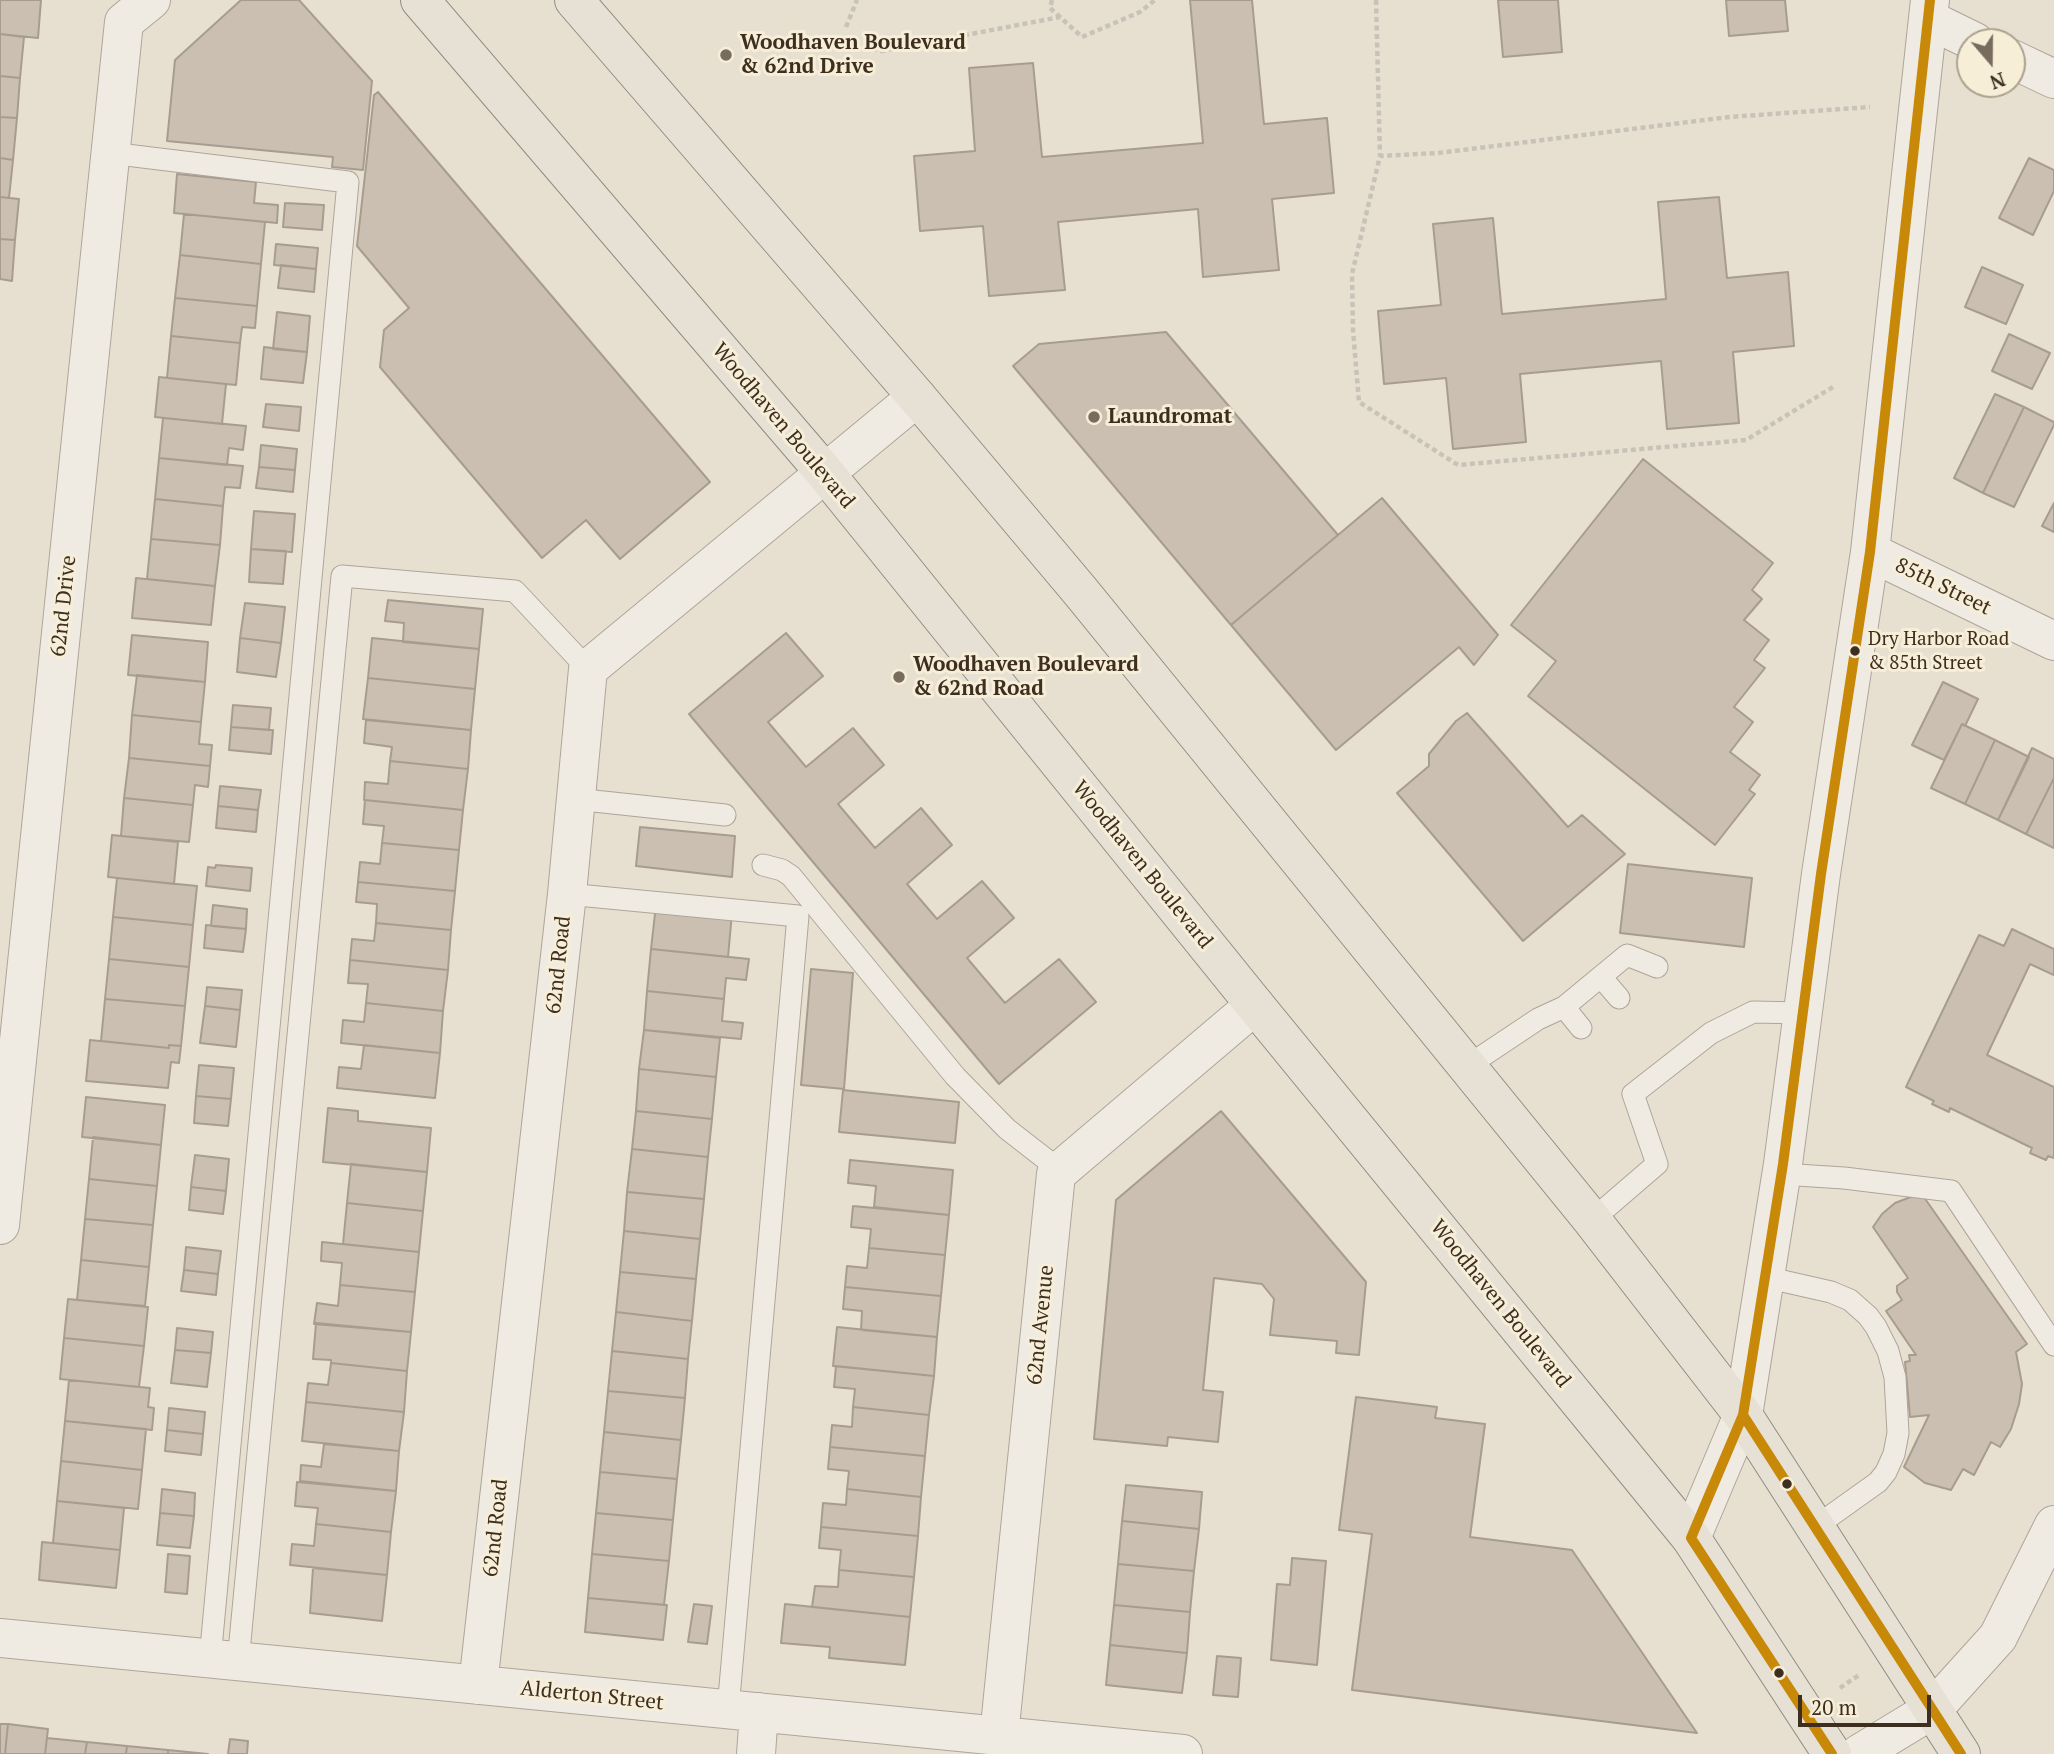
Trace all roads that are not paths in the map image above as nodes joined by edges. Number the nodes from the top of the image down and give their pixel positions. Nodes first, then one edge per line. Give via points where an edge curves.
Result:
1 (151, 0) edge
2 (420, 0) edge
3 (574, 0) edge
4 (1929, 9) edge
5 (1956, 28) edge
6 (2026, 66) edge
7 (2054, 79) edge
8 (110, 153) junction
9 (917, 397) junction
10 (826, 474) junction
11 (1870, 552) junction
12 (2054, 641) edge
13 (588, 669) junction
14 (575, 799) junction
15 (725, 815) dead end
16 (763, 865) dead end
17 (567, 894) junction
18 (1657, 967) dead end
19 (1601, 977) junction
20 (1619, 998) dead end
21 (1255, 1005) junction
22 (1563, 1007) junction
23 (1803, 1013) junction
24 (1581, 1028) dead end
25 (1466, 1067) junction
26 (1061, 1171) junction
27 (1781, 1174) junction
28 (1592, 1220) junction
29 (0, 1225) edge
30 (1765, 1277) junction
31 (2054, 1345) edge
32 (1743, 1415) junction
33 (2054, 1525) edge
34 (1815, 1527) junction
35 (1691, 1538) junction
36 (0, 1638) edge
37 (224, 1660) junction
38 (478, 1685) junction
39 (1933, 1709) junction
40 (743, 1711) junction
41 (999, 1736) junction
42 (756, 1754) edge
43 (1183, 1754) edge
44 (1832, 1754) edge
45 (1859, 1754) edge
46 (1961, 1754) edge

1 - 8 street, 62nd Drive via 124,22
2 - 10 main road, Woodhaven Boulevard
3 - 9 main road
4 - 5 street
4 - 11 street
6 - 7 street
8 - 29 street, 62nd Drive
8 - 37 lane via 348,182
9 - 10 street
9 - 25 main road
10 - 13 street
10 - 21 main road, Woodhaven Boulevard
11 - 12 street, 85th Street
11 - 23 street
13 - 14 street, 62nd Road
13 - 37 lane via 515,591 342,576
14 - 15 lane
14 - 17 street, 62nd Road
16 - 26 lane via 791,876 955,1076 1007,1129
17 - 38 street, 62nd Road
17 - 40 lane via 798,916
18 - 19 lane via 1627,955
19 - 20 lane
19 - 22 lane
21 - 26 street
21 - 35 main road, Woodhaven Boulevard
22 - 24 lane
22 - 25 lane
23 - 27 street
23 - 28 lane via 1753,1012 1704,1026 1627,1086 1657,1164
25 - 28 main road
26 - 41 street, 62nd Avenue via 1056,1174
27 - 30 street
27 - 31 lane via 1951,1191
28 - 32 main road
30 - 32 street
30 - 34 lane via 1850,1300 1876,1327 1895,1377 1898,1433 1886,1472
32 - 34 main road
32 - 35 street
33 - 39 street via 1998,1637
34 - 39 main road
35 - 44 main road, Woodhaven Boulevard
36 - 37 street, Alderton Street
37 - 38 street, Alderton Street
38 - 40 street, Alderton Street
39 - 45 street
39 - 46 main road
40 - 41 street, Alderton Street
40 - 42 street
41 - 43 street, Alderton Street

